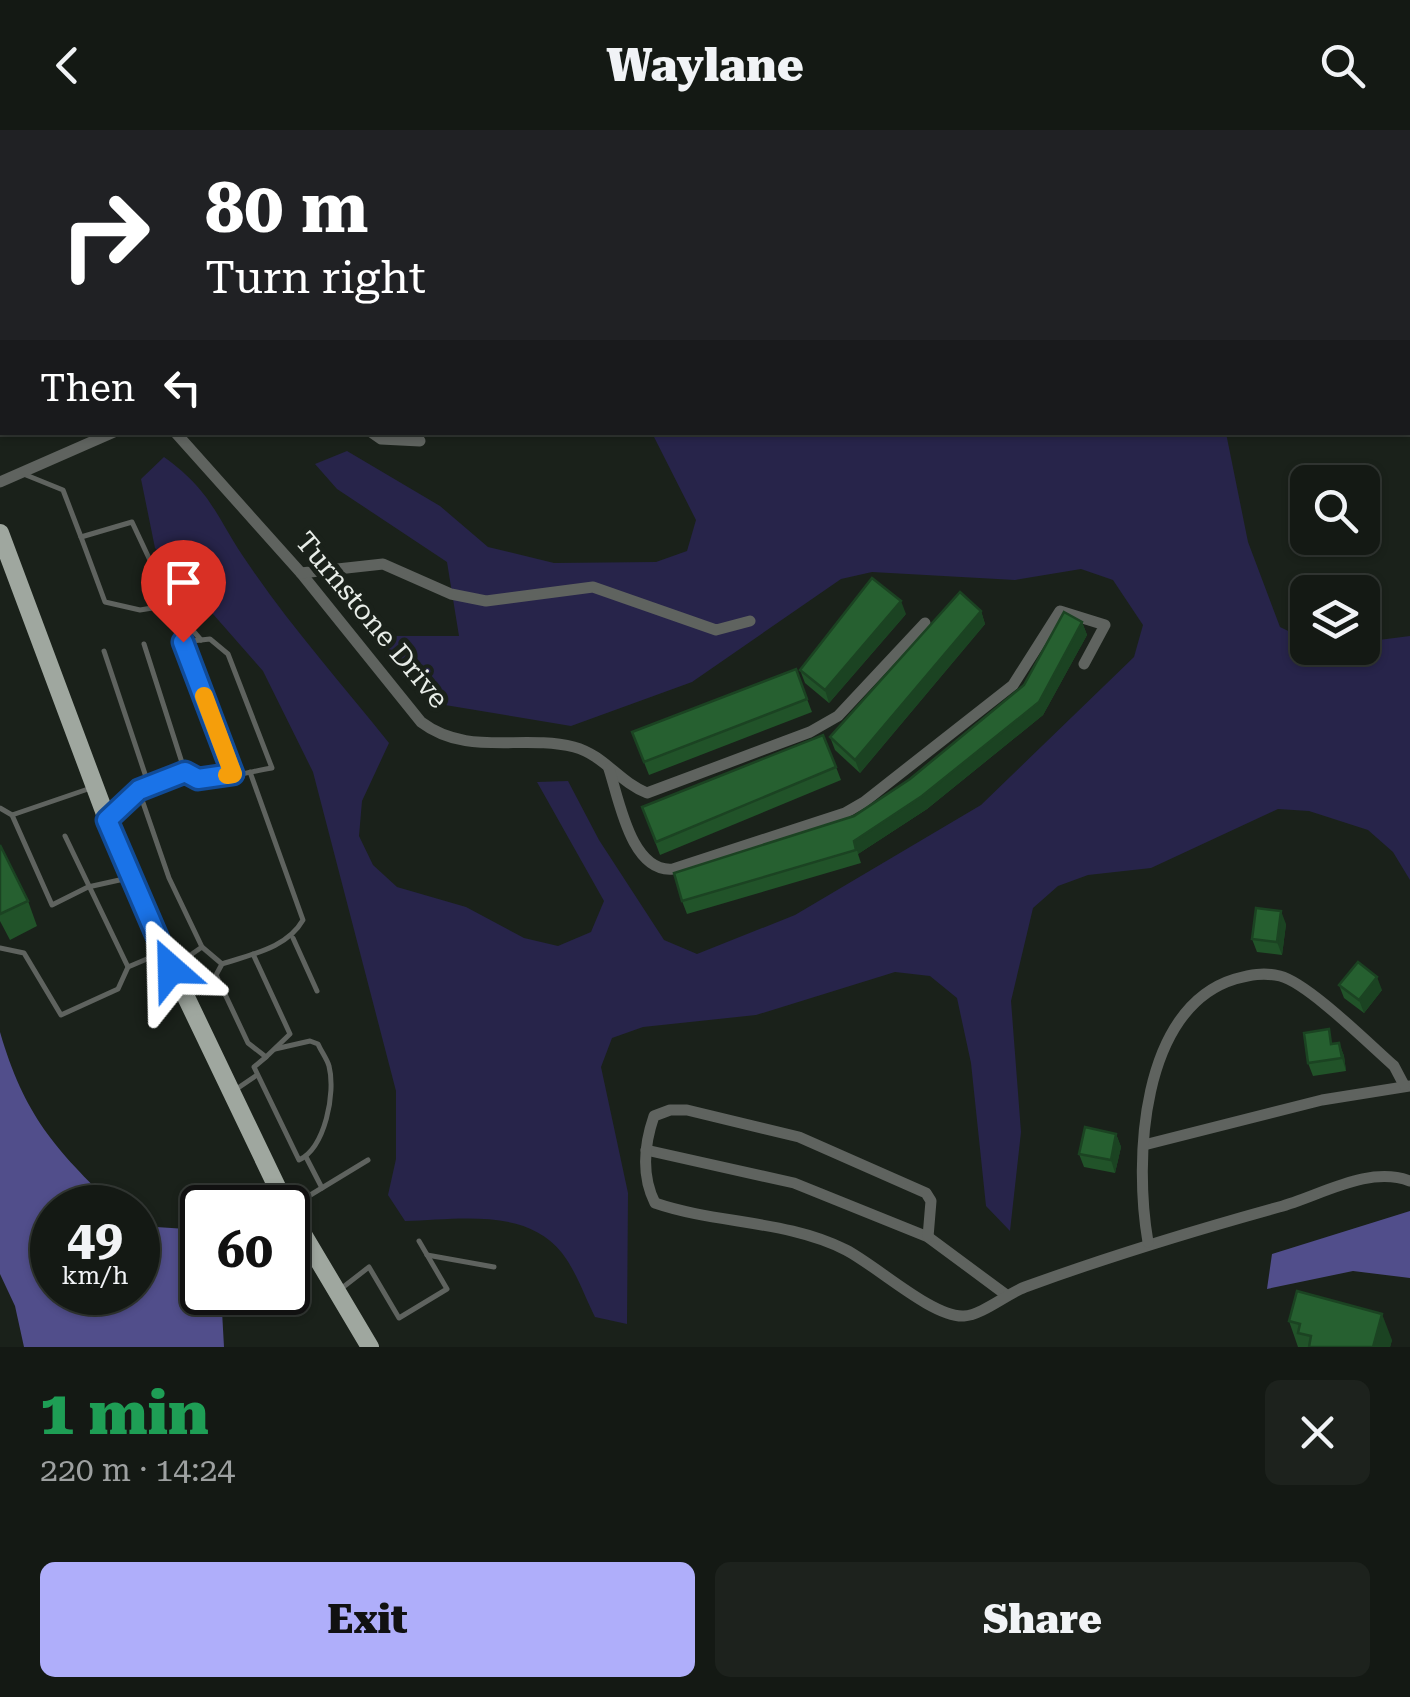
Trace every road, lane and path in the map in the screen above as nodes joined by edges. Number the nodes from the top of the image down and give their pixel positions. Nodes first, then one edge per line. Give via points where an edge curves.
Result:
1 (107, 435) edge
2 (178, 435) edge
3 (376, 435) edge
4 (420, 441) dead end
5 (22, 473) junction
6 (0, 482) edge
7 (0, 534) edge
8 (81, 538) junction
9 (301, 573) junction
10 (171, 605) junction
11 (750, 621) dead end
12 (925, 623) dead end
13 (200, 640) junction
14 (144, 644) dead end
15 (104, 652) dead end
16 (1084, 664) dead end
17 (608, 765) junction
18 (185, 772) junction
19 (250, 772) junction
20 (233, 774) junction
21 (149, 786) junction
22 (94, 788) junction
23 (139, 790) junction
24 (0, 808) edge
25 (12, 815) junction
26 (107, 820) junction
27 (65, 836) dead end
28 (129, 878) junction
29 (88, 888) junction
30 (293, 938) junction
31 (0, 948) edge
32 (202, 948) junction
33 (253, 954) junction
34 (166, 961) junction
35 (222, 964) junction
36 (128, 967) junction
37 (317, 991) dead end
38 (274, 1048) junction
39 (266, 1057) junction
40 (258, 1075) junction
41 (1407, 1085) edge
42 (231, 1092) junction
43 (1144, 1145) junction
44 (646, 1150) junction
45 (306, 1157) junction
46 (368, 1160) dead end
47 (1410, 1181) edge
48 (276, 1185) edge
49 (322, 1188) junction
50 (310, 1195) edge
51 (928, 1236) junction
52 (418, 1240) dead end
53 (1148, 1242) junction
54 (310, 1247) edge
55 (427, 1255) junction
56 (494, 1268) dead end
57 (336, 1292) junction
58 (1006, 1294) junction
59 (370, 1347) edge

1 - 5 street
2 - 9 street, Turnstone Drive
3 - 4 street
5 - 6 street
5 - 8 lane via 63,490
7 - 22 main road
8 - 10 lane via 106,602 140,610
8 - 10 lane via 132,522
9 - 11 street via 383,564 451,594 486,601 592,587 716,630
9 - 17 street, Turnstone Drive via 421,722 440,736 573,747
10 - 13 lane
12 - 17 street, Turnstone Drive via 838,716 810,732 646,793
13 - 19 lane via 228,654 272,768
13 - 20 lane via 183,642
14 - 18 lane
15 - 21 lane
16 - 17 street via 1105,625 1060,611 1013,686 864,802 672,869 652,865 642,854
18 - 20 lane via 198,779
18 - 21 lane
19 - 20 lane
19 - 30 lane via 303,920
21 - 23 lane
22 - 25 lane
22 - 26 main road
23 - 26 lane
23 - 32 lane
24 - 25 lane
25 - 29 lane via 52,904
26 - 28 main road
27 - 29 lane
28 - 29 lane
28 - 34 main road
29 - 36 lane
30 - 33 lane
30 - 37 lane
31 - 36 lane via 24,954 61,1015 118,989
32 - 34 lane
32 - 35 lane
33 - 35 lane
33 - 38 lane via 290,1034
34 - 36 lane
34 - 42 main road
35 - 39 lane via 216,975 248,1044
38 - 39 lane
38 - 45 lane via 318,1044 329,1065 324,1122
39 - 40 lane via 254,1067
40 - 42 lane
40 - 45 lane via 298,1160
41 - 43 street
41 - 43 street via 1324,1006 1284,977 1255,973 1216,985 1185,1008 1152,1085
42 - 48 main road
43 - 53 street via 1140,1194
44 - 51 street via 794,1183
44 - 51 street via 654,1116 670,1110 800,1137 926,1193
44 - 58 street via 646,1186 654,1203 842,1248 942,1314 967,1316
45 - 49 lane
46 - 49 lane
47 - 53 street via 1394,1175 1357,1180
49 - 50 lane
51 - 58 street
52 - 55 lane
53 - 58 street
54 - 57 main road
55 - 56 lane
55 - 57 lane via 447,1289 399,1318 369,1267
57 - 59 main road

